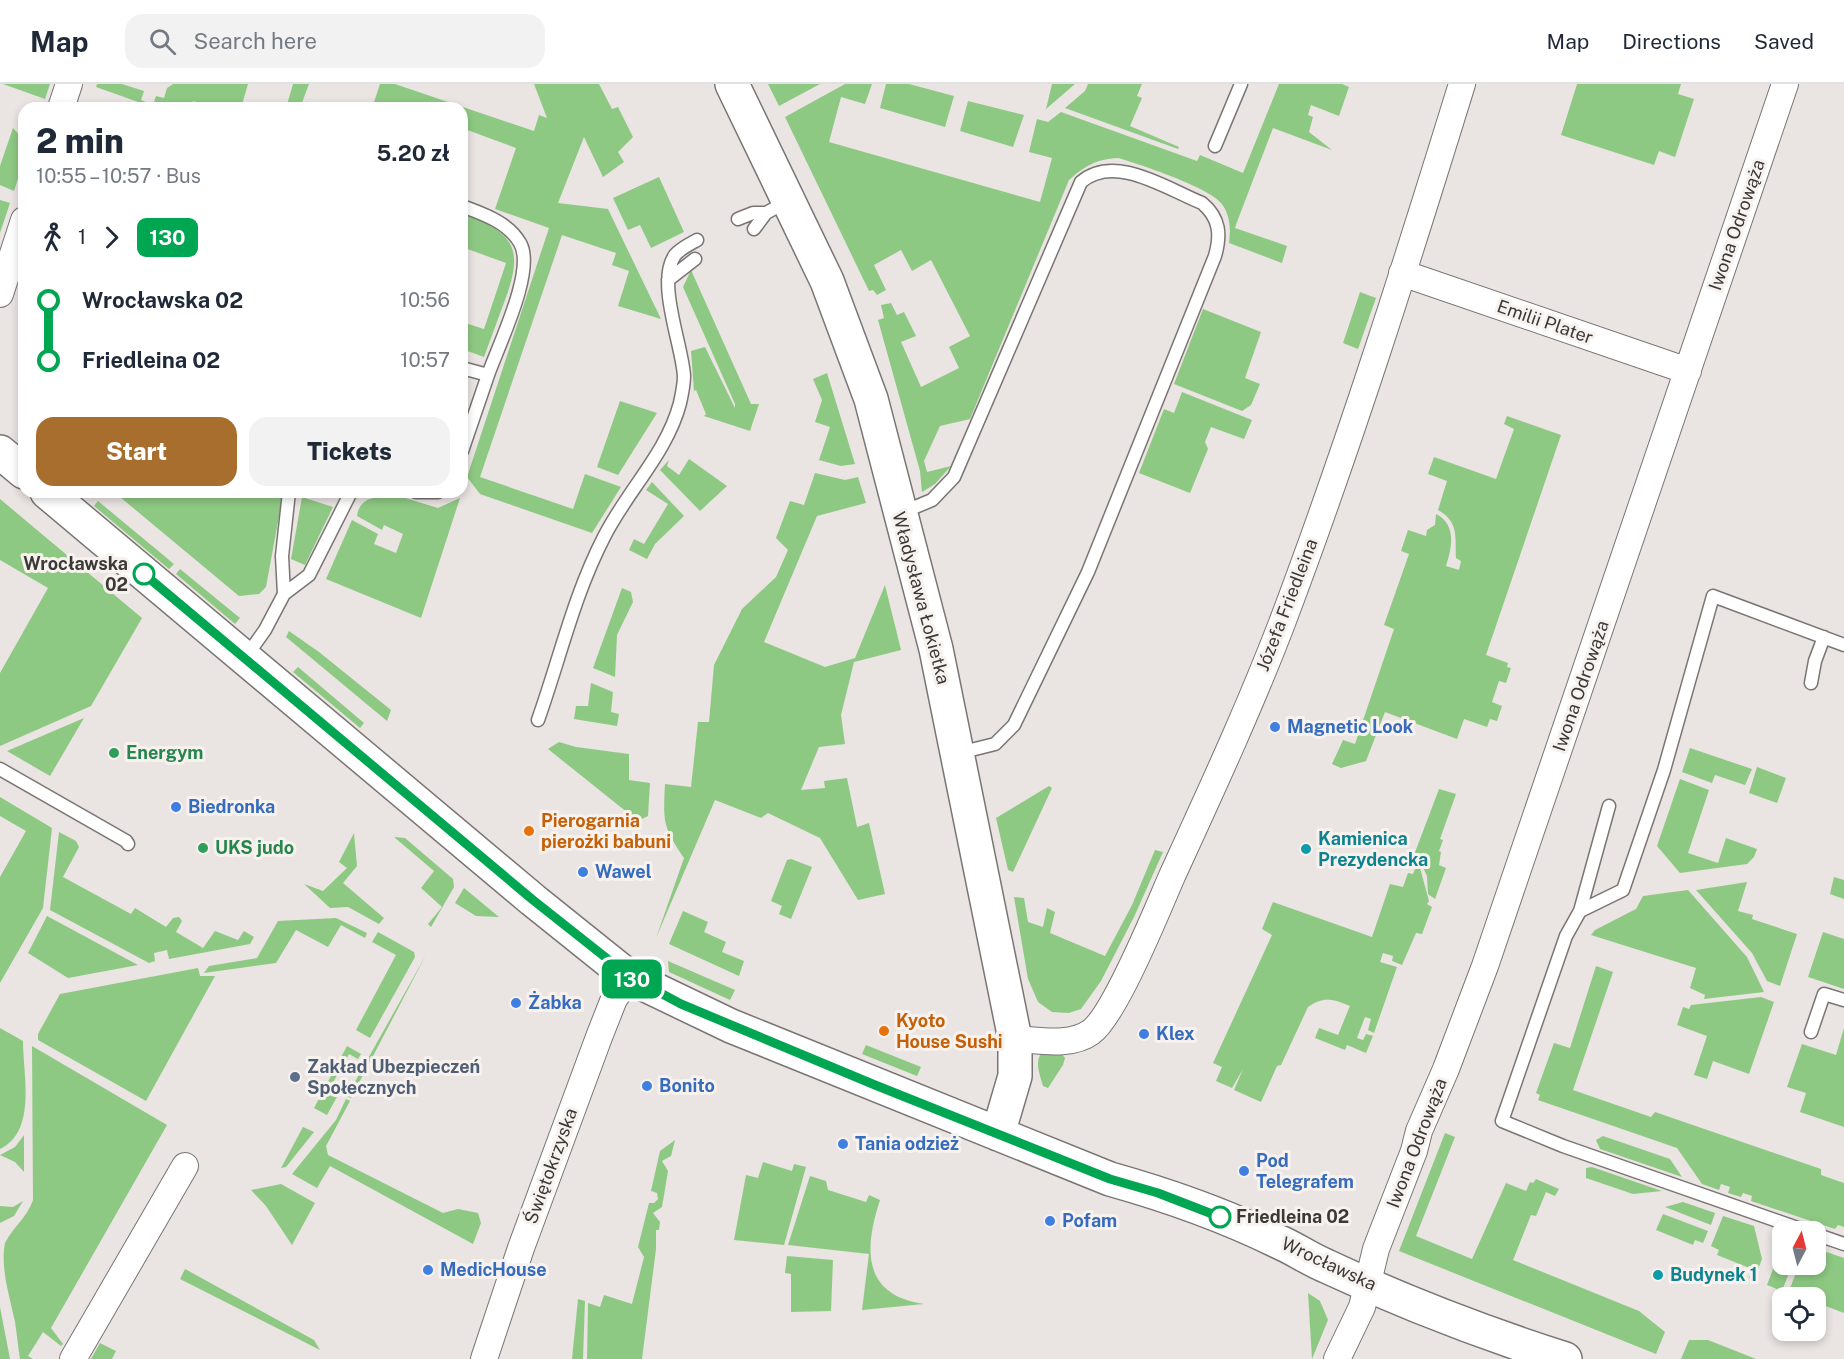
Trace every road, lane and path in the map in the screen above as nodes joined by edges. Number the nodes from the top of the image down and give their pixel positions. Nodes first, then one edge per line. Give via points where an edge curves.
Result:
1 (69, 84) edge
2 (732, 84) edge
3 (1241, 84) edge
4 (1462, 84) edge
5 (1785, 84) edge
6 (64, 102) edge
7 (1215, 146) dead end
8 (777, 206) junction
9 (468, 209) edge
10 (738, 219) dead end
11 (754, 229) dead end
12 (18, 238) edge
13 (697, 240) dead end
14 (695, 259) dead end
15 (1402, 273) junction
16 (668, 280) junction
17 (0, 294) edge
18 (468, 370) edge
19 (1688, 371) junction
20 (488, 375) junction
21 (468, 433) edge
22 (0, 452) edge
23 (18, 467) edge
24 (288, 498) edge
25 (348, 498) edge
26 (63, 500) edge
27 (899, 513) junction
28 (284, 594) junction
29 (1824, 637) junction
30 (1844, 645) edge
31 (244, 658) junction
32 (1811, 683) dead end
33 (538, 720) dead end
34 (959, 753) junction
35 (0, 769) edge
36 (1609, 806) dead end
37 (128, 844) dead end
38 (1580, 911) junction
39 (629, 976) junction
40 (1844, 1000) edge
41 (1811, 1032) dead end
42 (1015, 1040) junction
43 (998, 1134) junction
44 (185, 1166) dead end
45 (1778, 1221) edge
46 (1826, 1238) edge
47 (1844, 1244) edge
48 (1368, 1283) junction
49 (73, 1359) edge
50 (484, 1359) edge
51 (1337, 1359) edge
52 (1565, 1359) edge

1 - 6 street
2 - 8 street, Władysława Łokietka
3 - 7 lane
4 - 15 street, Józefa Friedleina
5 - 19 street, Iwona Odrowąża
8 - 10 lane
8 - 11 lane
8 - 27 street, Władysława Łokietka via 827,281 871,399
9 - 20 lane via 504,226 524,252 521,283
12 - 17 street
13 - 16 lane via 675,255
14 - 16 lane
15 - 19 street, Emilii Plater
15 - 42 street, Józefa Friedleina via 1281,625 1159,907 1112,1004 1098,1025 1084,1036 1067,1040
16 - 33 lane via 684,376 679,404 663,444 608,528 587,571
18 - 20 lane
19 - 48 street, Iwona Odrowąża via 1485,966 1419,1131 1376,1249
20 - 21 lane
22 - 23 street
24 - 28 lane via 282,556
25 - 28 lane via 309,575
26 - 31 street, Wrocławska
27 - 34 street, Władysława Łokietka
27 - 34 lane via 932,500 954,477 1081,182 1098,171 1118,171 1209,209 1219,229 1215,256 1088,572 1014,725 995,744
28 - 31 lane
29 - 30 lane
29 - 32 lane
29 - 38 lane via 1713,596 1664,770 1623,890
31 - 39 street, Wrocławska
34 - 42 street, Władysława Łokietka via 965,802
35 - 37 lane
36 - 38 lane
38 - 45 lane via 1566,936 1502,1121
39 - 43 street, Wrocławska via 731,1026
39 - 50 street, Świętokrzyska via 614,999 599,1037
40 - 41 lane via 1824,994
42 - 43 street, Władysława Łokietka via 1015,1076
43 - 48 street, Wrocławska via 1277,1240 1325,1266
44 - 49 street
46 - 47 lane
48 - 51 street, Iwona Odrowąża via 1362,1306
48 - 52 street, Wrocławska via 1503,1339

